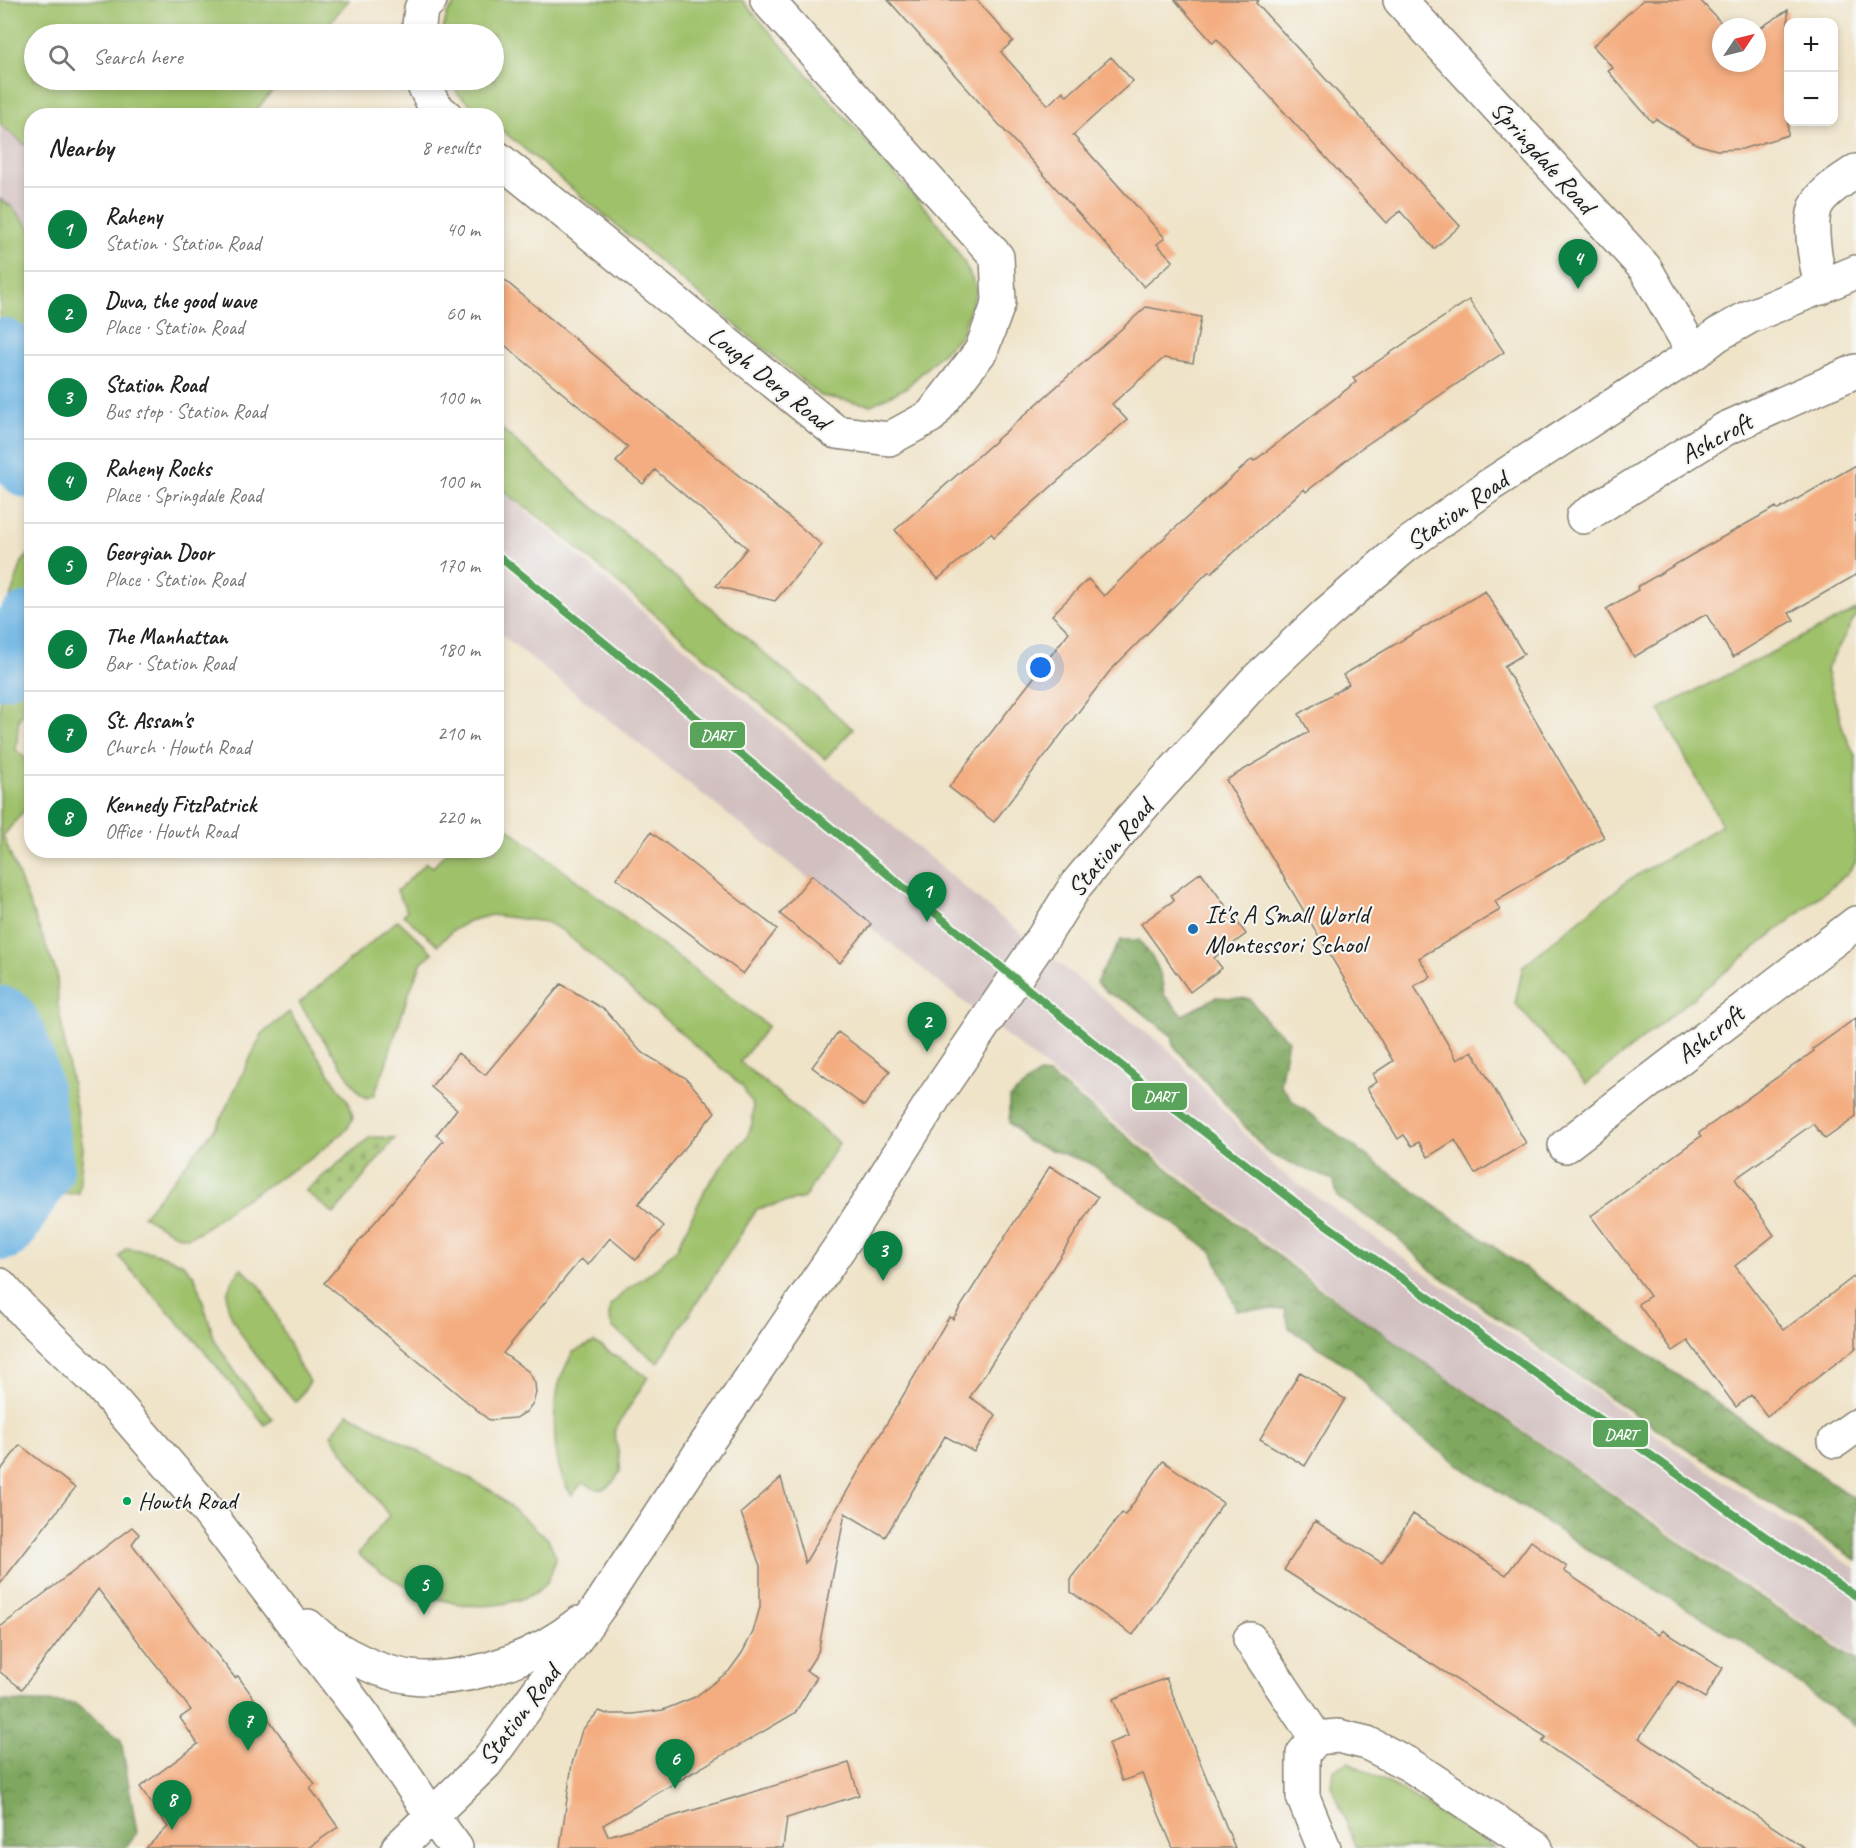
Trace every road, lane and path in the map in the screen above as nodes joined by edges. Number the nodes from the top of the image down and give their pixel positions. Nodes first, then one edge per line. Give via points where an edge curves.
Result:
1 (430, 0) edge
2 (767, 0) edge
3 (1400, 0) edge
4 (419, 24) edge
5 (426, 90) edge
6 (436, 108) edge
7 (504, 163) edge
8 (1856, 171) edge
9 (1856, 272) edge
10 (1821, 288) junction
11 (1694, 353) junction
12 (1856, 371) edge
13 (1583, 517) dead end
14 (1856, 923) edge
15 (1565, 1146) dead end
16 (0, 1285) edge
17 (260, 1579) junction
18 (599, 1607) junction
19 (1250, 1639) dead end
20 (1316, 1738) junction
21 (431, 1814) junction
22 (398, 1848) edge
23 (456, 1848) edge
24 (1324, 1848) edge
25 (1536, 1848) edge

1 - 4 main road via 421,9
2 - 7 main road, Lough Derg Road via 997,257 999,302 981,351 931,416 889,439 836,432
3 - 11 main road, Springdale Road via 1645,268
5 - 6 main road
8 - 10 main road via 1832,187 1816,205 1812,231
9 - 10 main road, Station Road
10 - 11 main road, Station Road via 1749,317
11 - 18 main road, Station Road via 1404,547 1254,682 1130,820 1076,885
12 - 13 main road, Ashcroft via 1725,429
14 - 15 main road, Ashcroft
16 - 17 main road via 98,1383 199,1500
17 - 18 main road, Station Road via 315,1633 355,1659 396,1673 427,1678 471,1674 515,1660 565,1634
17 - 21 main road via 364,1716
18 - 21 main road, Station Road via 486,1763
19 - 20 main road
20 - 24 main road via 1303,1754 1303,1797
20 - 25 main road via 1338,1736 1367,1743 1410,1765
21 - 22 main road, Station Road
21 - 23 main road

